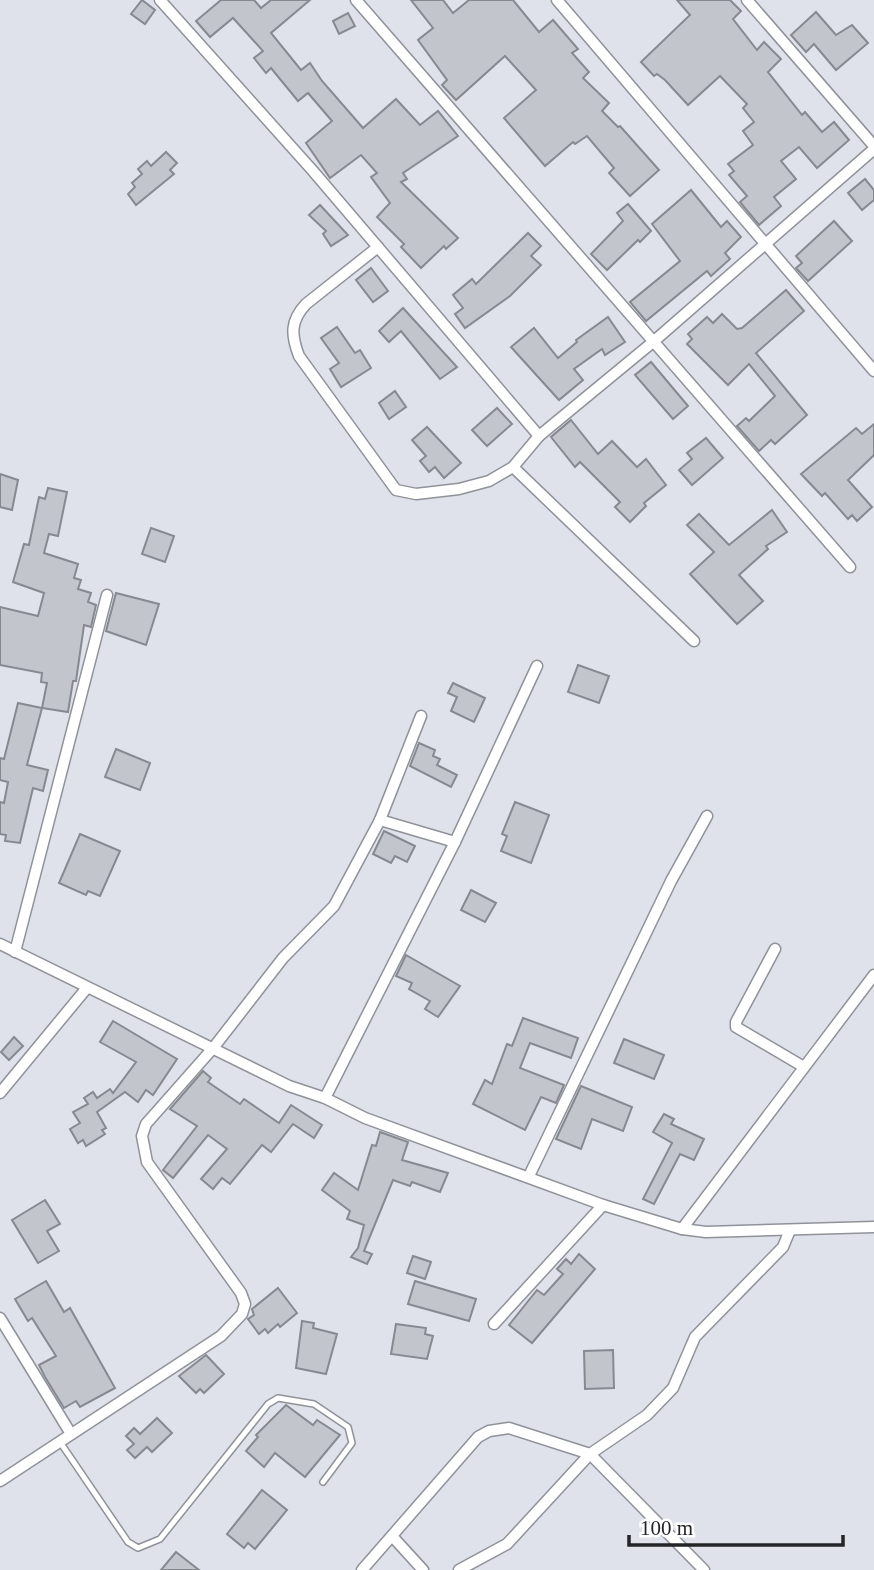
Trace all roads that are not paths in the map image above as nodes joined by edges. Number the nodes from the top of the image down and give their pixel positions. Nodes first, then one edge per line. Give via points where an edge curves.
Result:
1 (160, 0) edge
2 (356, 0) edge
3 (557, 0) edge
4 (747, 0) edge
5 (874, 148) edge
6 (765, 244) junction
7 (378, 247) junction
8 (653, 342) junction
9 (874, 371) edge
10 (539, 436) junction
11 (513, 467) junction
12 (850, 567) dead end
13 (107, 595) dead end
14 (694, 641) dead end
15 (537, 666) dead end
16 (421, 716) dead end
17 (707, 816) dead end
18 (380, 820) junction
19 (455, 842) junction
20 (0, 944) edge
21 (775, 949) dead end
22 (15, 952) junction
23 (874, 975) edge
24 (86, 989) junction
25 (215, 1047) junction
26 (804, 1067) junction
27 (0, 1093) edge
28 (325, 1098) junction
29 (530, 1176) junction
30 (603, 1205) junction
31 (874, 1227) edge
32 (682, 1229) junction
33 (790, 1230) junction
34 (0, 1318) edge
35 (494, 1324) dead end
36 (71, 1434) junction
37 (60, 1441) junction
38 (590, 1454) junction
39 (0, 1480) edge
40 (323, 1482) dead end
41 (392, 1536) junction
42 (362, 1570) edge
43 (423, 1570) edge
44 (459, 1570) edge
45 (704, 1570) edge

1 - 7 street
2 - 8 street
3 - 6 street
4 - 5 street
5 - 6 street
6 - 8 street
6 - 9 street
7 - 10 street
7 - 11 street via 298,313 292,338 299,356 396,490 416,494 459,489 489,481
8 - 10 street
8 - 12 street
10 - 11 street
11 - 14 street
13 - 22 street
15 - 19 street
16 - 18 street
17 - 29 street via 671,881
18 - 19 street
18 - 25 street via 334,906 283,958
19 - 28 street
20 - 22 street
21 - 26 street via 736,1027
22 - 24 street
23 - 26 street
24 - 25 street
24 - 27 street
25 - 28 street via 289,1086
25 - 36 street via 146,1124 142,1148 147,1162 241,1293 242,1314 206,1346
26 - 32 street
28 - 29 street via 365,1118
29 - 30 street
30 - 32 street
30 - 35 street
31 - 33 street
32 - 33 street via 733,1233
33 - 38 street via 783,1247 695,1337 673,1388 647,1415
34 - 36 street
36 - 37 street
37 - 39 street
37 - 40 lane via 128,1542 138,1548 160,1539 268,1404 278,1398 314,1404 348,1427 352,1443
38 - 41 street via 509,1428 489,1431 478,1437
38 - 44 street via 507,1544
38 - 45 street
41 - 42 street
41 - 43 street

